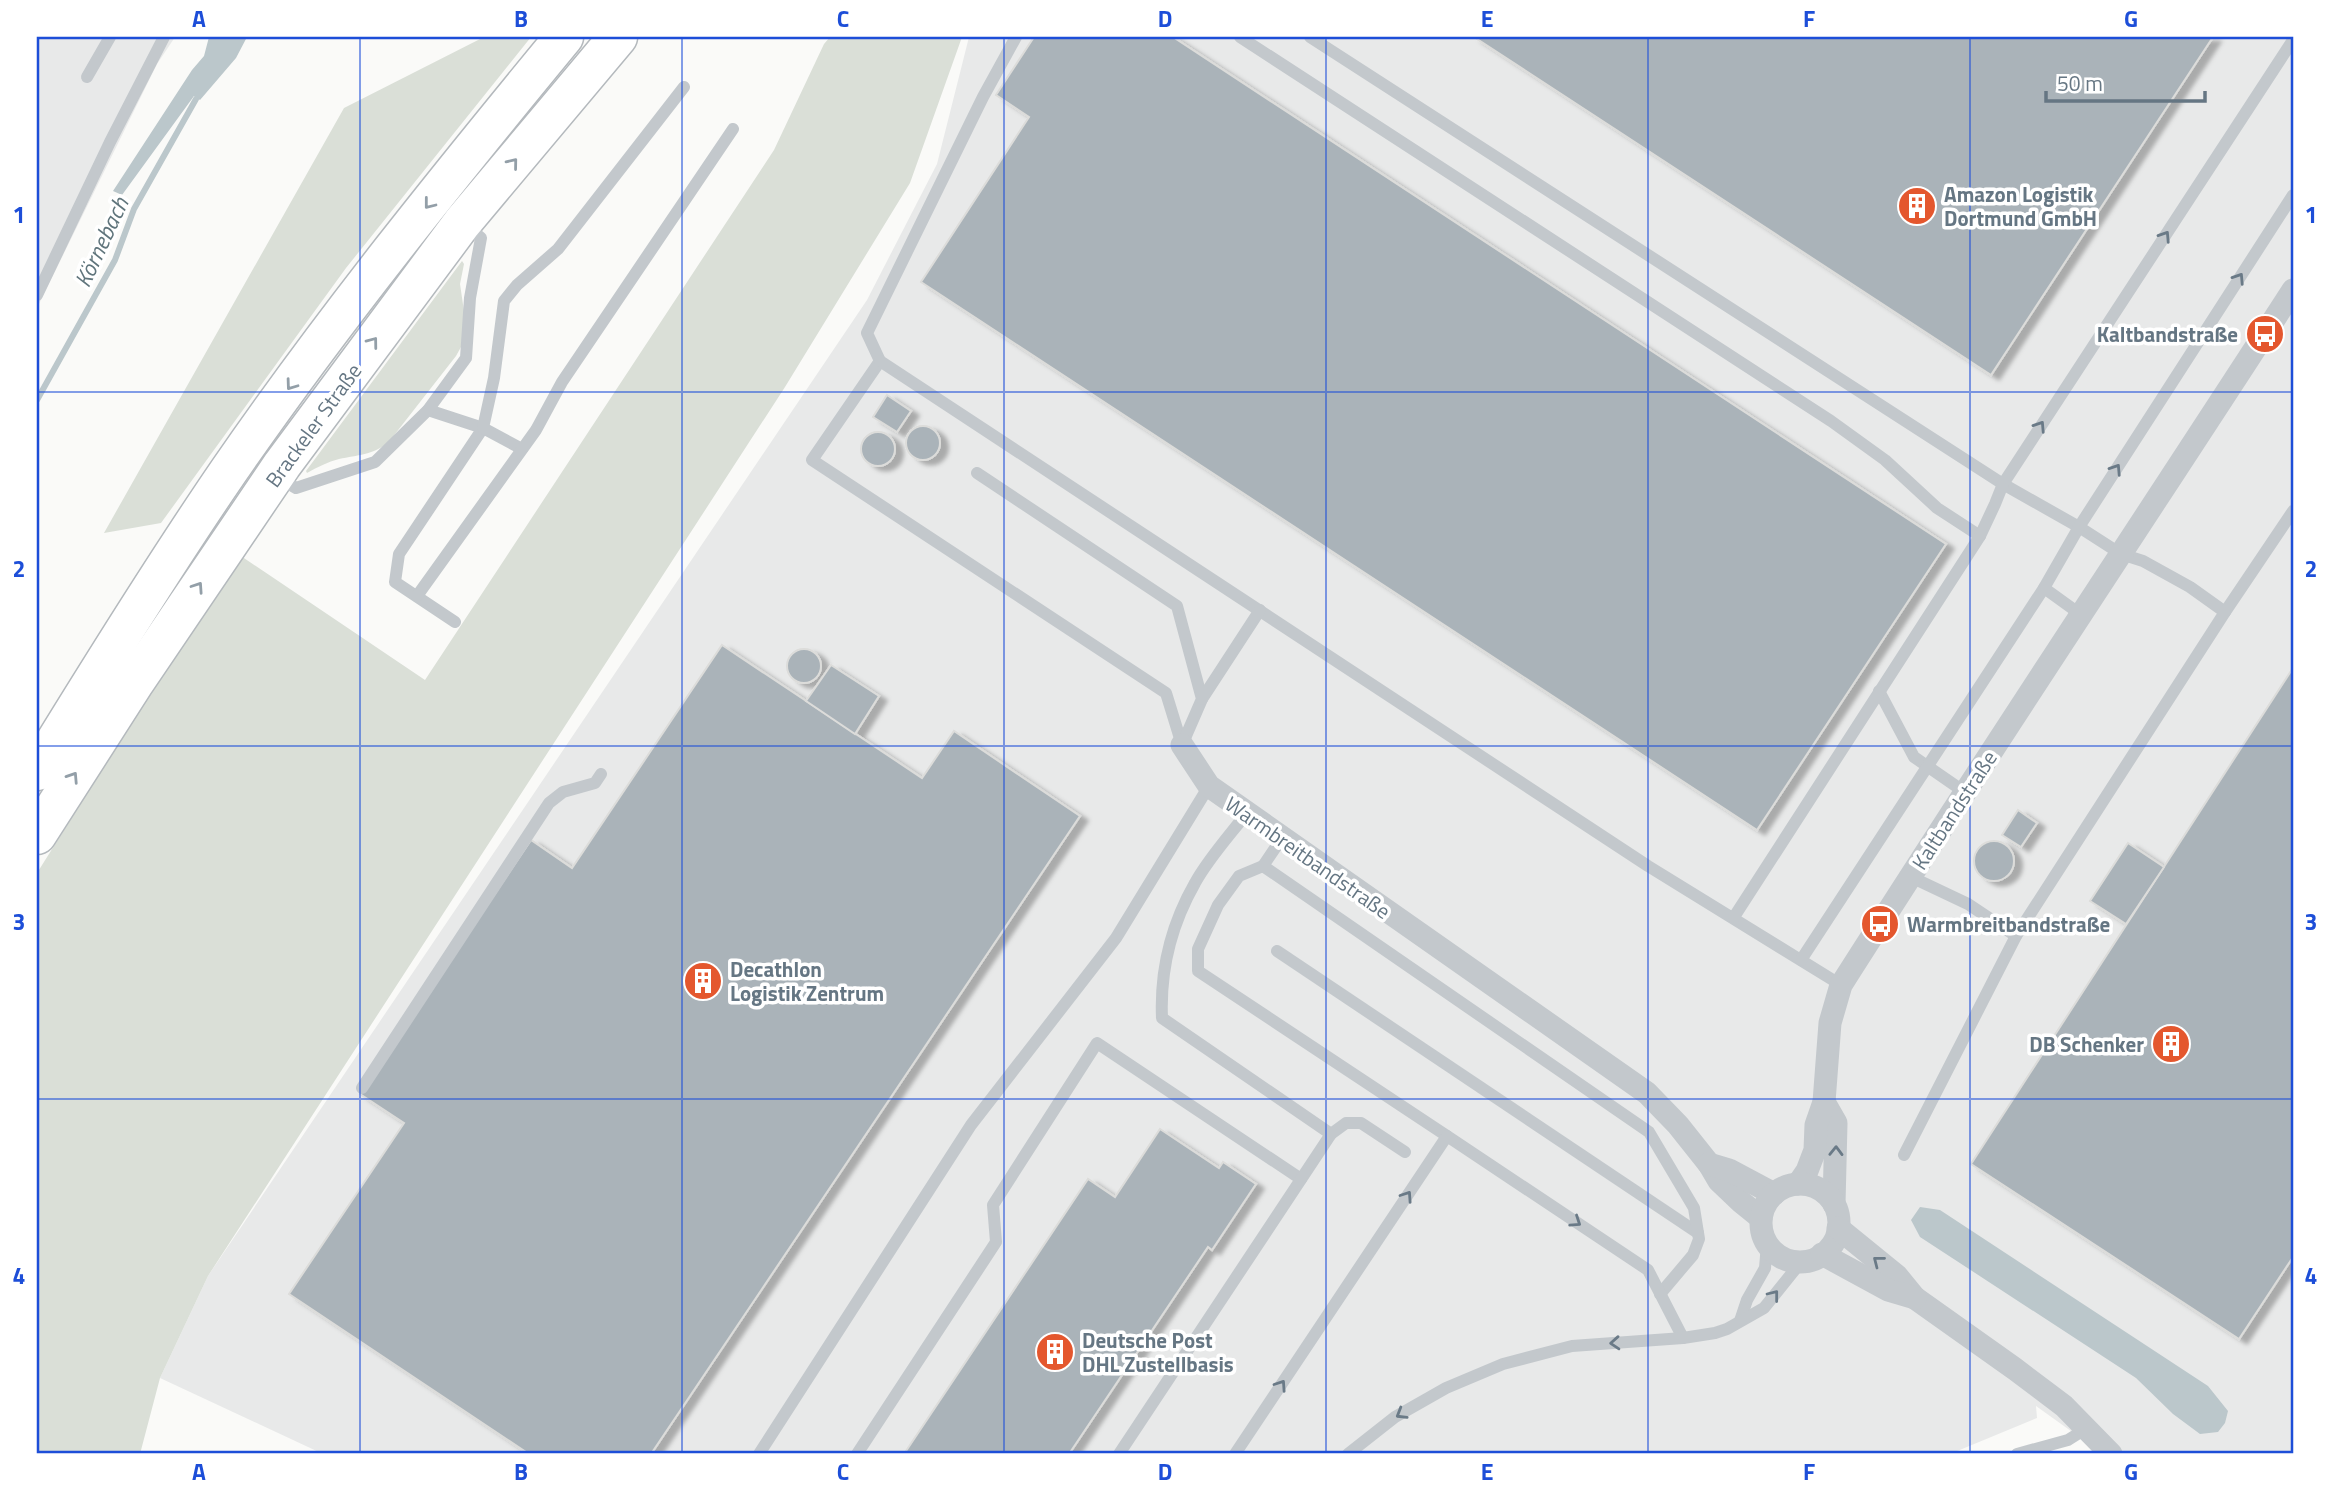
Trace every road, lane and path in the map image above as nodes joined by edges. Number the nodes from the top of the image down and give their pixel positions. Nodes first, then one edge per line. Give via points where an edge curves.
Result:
1 (110, 37) edge
2 (164, 37) edge
3 (564, 37) edge
4 (618, 37) edge
5 (1016, 37) edge
6 (1240, 37) edge
7 (1310, 37) edge
8 (2293, 40) edge
9 (87, 77) dead end
10 (684, 87) dead end
11 (733, 129) dead end
12 (2293, 195) edge
13 (463, 223) junction
14 (2293, 290) edge
15 (37, 295) edge
16 (880, 360) junction
17 (428, 410) junction
18 (483, 428) junction
19 (522, 449) junction
20 (976, 473) dead end
21 (275, 477) junction
22 (2003, 484) junction
23 (2293, 511) edge
24 (2079, 527) junction
25 (1980, 536) junction
26 (2121, 554) junction
27 (2044, 588) junction
28 (416, 596) junction
29 (1260, 610) junction
30 (2225, 612) junction
31 (2081, 614) junction
32 (455, 622) dead end
33 (1879, 691) junction
34 (1202, 699) junction
35 (1182, 745) junction
36 (1926, 765) junction
37 (37, 771) edge
38 (601, 774) dead end
39 (1209, 786) junction
40 (1966, 793) junction
41 (1246, 814) junction
42 (37, 835) edge
43 (1282, 838) junction
44 (1263, 866) junction
45 (1911, 877) junction
46 (1734, 918) junction
47 (2015, 936) junction
48 (1277, 951) dead end
49 (1801, 960) junction
50 (1841, 985) junction
51 (362, 1088) dead end
52 (1824, 1102) junction
53 (1331, 1133) junction
54 (1447, 1136) junction
55 (1405, 1152) dead end
56 (1903, 1155) dead end
57 (1709, 1164) junction
58 (1301, 1179) junction
59 (1798, 1184) junction
60 (1774, 1194) junction
61 (1834, 1204) junction
62 (1761, 1218) junction
63 (1838, 1228) junction
64 (1698, 1233) junction
65 (1767, 1244) junction
66 (1812, 1258) junction
67 (1660, 1294) junction
68 (1915, 1298) junction
69 (1740, 1321) junction
70 (1683, 1338) junction
71 (2087, 1429) junction
72 (759, 1454) edge
73 (857, 1454) edge
74 (1119, 1454) edge
75 (1235, 1454) edge
76 (1348, 1454) edge
77 (2017, 1454) edge
78 (2111, 1454) edge

1 - 9 lane
2 - 15 lane
3 -> 37 highway, Brackeler Straße via 379,268 236,461
13 -> 4 highway, Brackeler Straße
5 - 16 lane via 867,333
6 - 25 lane via 1831,421 1885,460 1937,508
7 - 22 lane
22 -> 8 lane
10 - 18 lane via 558,248 504,301
11 - 19 lane
24 -> 12 lane
13 - 17 lane via 481,238 466,358
21 -> 13 highway, Brackeler Straße
14 - 26 street, Kaltbandstraße
16 - 29 lane
16 - 35 lane via 812,460 1166,693
17 - 18 lane
17 - 21 lane via 375,462 296,488
18 - 19 lane
18 - 28 lane via 399,554 395,582
19 - 28 lane
20 - 34 lane via 1177,606
42 -> 21 highway, Brackeler Straße
22 - 24 lane
22 - 25 lane
23 - 30 lane
24 - 26 lane
24 - 27 lane
25 - 33 lane
26 - 30 lane via 2190,587
26 - 31 street, Kaltbandstraße
27 - 31 lane
27 - 36 lane
28 - 32 lane
29 - 34 lane
29 - 46 lane
30 - 47 lane
31 - 40 street, Kaltbandstraße
33 - 36 lane via 1914,757
33 - 46 lane
34 - 35 lane
35 - 39 street, Warmbreitbandstraße
36 - 40 lane
36 - 49 lane
38 - 51 lane via 595,783 563,792 549,803
39 - 41 street, Warmbreitbandstraße
39 - 72 lane via 1116,939 971,1125
40 - 45 street, Kaltbandstraße
41 - 43 street, Warmbreitbandstraße
41 - 53 lane via 1195,882 1171,936 1161,990 1162,1018
43 - 44 lane
43 - 57 street, Warmbreitbandstraße via 1647,1093
44 - 54 lane via 1239,876 1218,905 1198,949 1198,971
44 - 64 lane via 1649,1132 1694,1208
45 - 47 lane via 1968,904
45 - 50 street, Kaltbandstraße
46 - 49 lane
47 - 56 lane
48 - 64 lane
49 - 50 lane
50 - 52 street, Kaltbandstraße via 1830,1023
52 - 59 street, Kaltbandstraße via 1816,1125 1815,1150
61 -> 52 street, Kaltbandstraße via 1836,1123
53 - 55 lane via 1346,1123 1361,1123
53 - 58 lane
54 -> 67 lane via 1648,1270
75 -> 54 lane
57 - 60 street, Warmbreitbandstraße
57 - 62 street, Warmbreitbandstraße via 1719,1181
58 - 73 lane via 1097,1043 993,1205 996,1242
58 - 74 lane
59 - 60 street
59 - 61 street via 1820,1190
60 - 62 street
61 - 63 street
62 - 65 street
63 - 66 street via 1835,1239
68 -> 63 street via 1897,1276
64 - 67 lane via 1693,1255
65 - 66 street via 1788,1260
65 - 69 lane via 1765,1268
66 - 68 street
69 -> 66 lane via 1764,1308
67 - 70 lane
68 - 71 street via 2064,1406
69 - 70 lane via 1716,1333
70 -> 76 lane via 1573,1346 1503,1364 1446,1388 1395,1417
71 - 77 lane via 2068,1440
71 - 78 street

